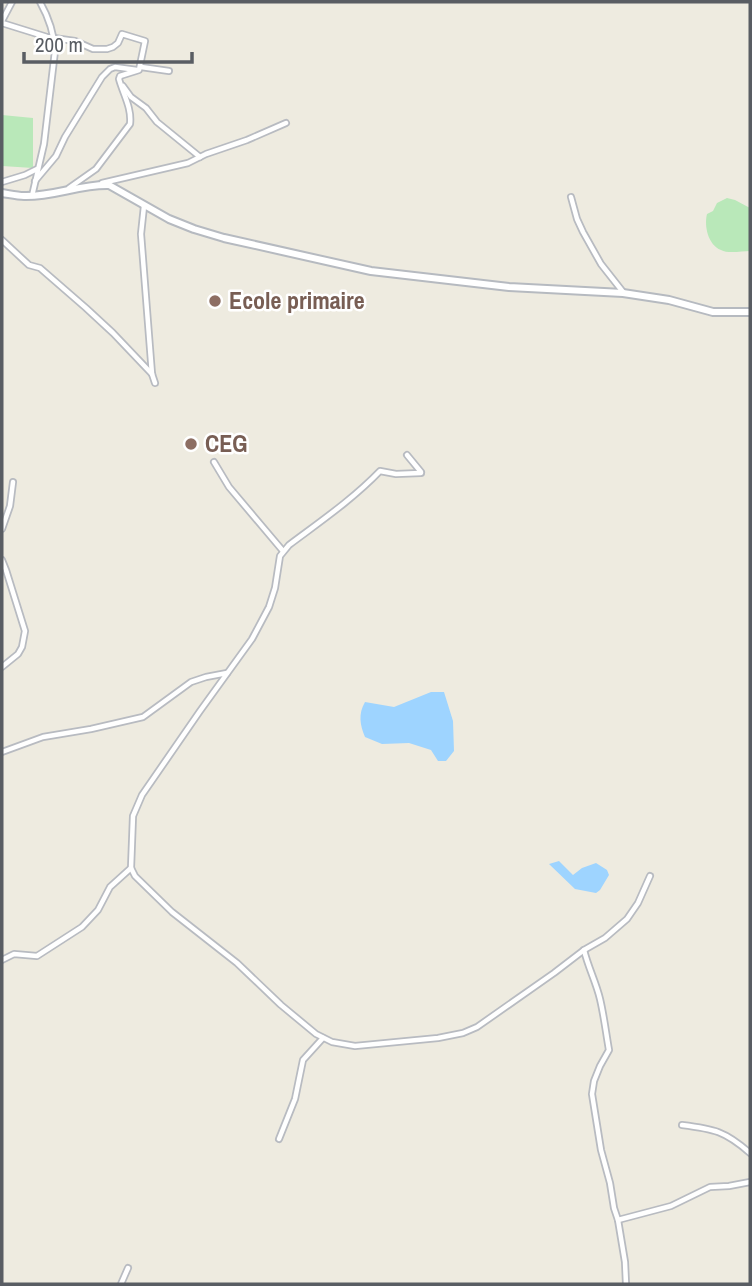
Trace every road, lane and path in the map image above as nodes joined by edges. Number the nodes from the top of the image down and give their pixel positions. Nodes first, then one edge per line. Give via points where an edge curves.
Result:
1 (12, 2) edge
2 (40, 2) edge
3 (2, 22) edge
4 (55, 38) junction
5 (140, 69) junction
6 (169, 71) dead end
7 (120, 83) junction
8 (285, 123) dead end
9 (200, 157) junction
10 (37, 168) junction
11 (2, 182) edge
12 (34, 182) junction
13 (97, 184) junction
14 (62, 192) junction
15 (2, 193) edge
16 (32, 196) junction
17 (571, 197) dead end
18 (145, 206) junction
19 (2, 240) edge
20 (623, 293) junction
21 (750, 312) edge
22 (152, 374) junction
23 (155, 383) dead end
24 (407, 455) dead end
25 (214, 462) dead end
26 (13, 482) dead end
27 (2, 529) edge
28 (284, 551) junction
29 (2, 560) edge
30 (2, 667) edge
31 (227, 673) junction
32 (2, 752) edge
33 (131, 868) junction
34 (650, 876) dead end
35 (584, 950) junction
36 (2, 960) edge
37 (323, 1038) junction
38 (682, 1125) dead end
39 (279, 1139) dead end
40 (750, 1153) edge
41 (750, 1182) edge
42 (618, 1220) junction
43 (128, 1268) dead end
44 (121, 1284) edge
45 (626, 1284) edge

1 - 3 street
2 - 4 street
3 - 4 street
4 - 5 street via 93,49 116,45 122,34 145,41
4 - 10 street via 44,144
5 - 6 street
5 - 7 street via 120,76
5 - 12 street via 115,67 102,77 58,153
7 - 9 street via 157,122
7 - 14 street via 130,124 96,169
8 - 9 street
9 - 13 street
10 - 11 street
10 - 12 street
12 - 16 street
13 - 14 street
13 - 18 street via 115,187
14 - 16 street
15 - 16 street
17 - 20 street via 583,232
18 - 20 street via 224,239 371,271 509,287
18 - 22 street via 141,234
19 - 22 street via 113,332
20 - 21 street via 713,312
22 - 23 street
24 - 28 street via 421,473 380,471
25 - 28 street via 229,487
26 - 27 street
28 - 31 street via 269,607
29 - 30 street via 25,631 18,654
31 - 32 street via 191,682 144,717 43,737
31 - 33 street via 142,795 133,816
33 - 36 street via 110,887 82,927 37,956 14,954
33 - 37 street via 139,882 172,912
34 - 35 street via 627,919
35 - 37 street via 463,1033 355,1046
35 - 42 street via 600,998 609,1050 592,1094
37 - 39 street via 303,1060 295,1099
38 - 40 street via 733,1138
41 - 42 street via 710,1187 671,1206
42 - 45 street
43 - 44 street

